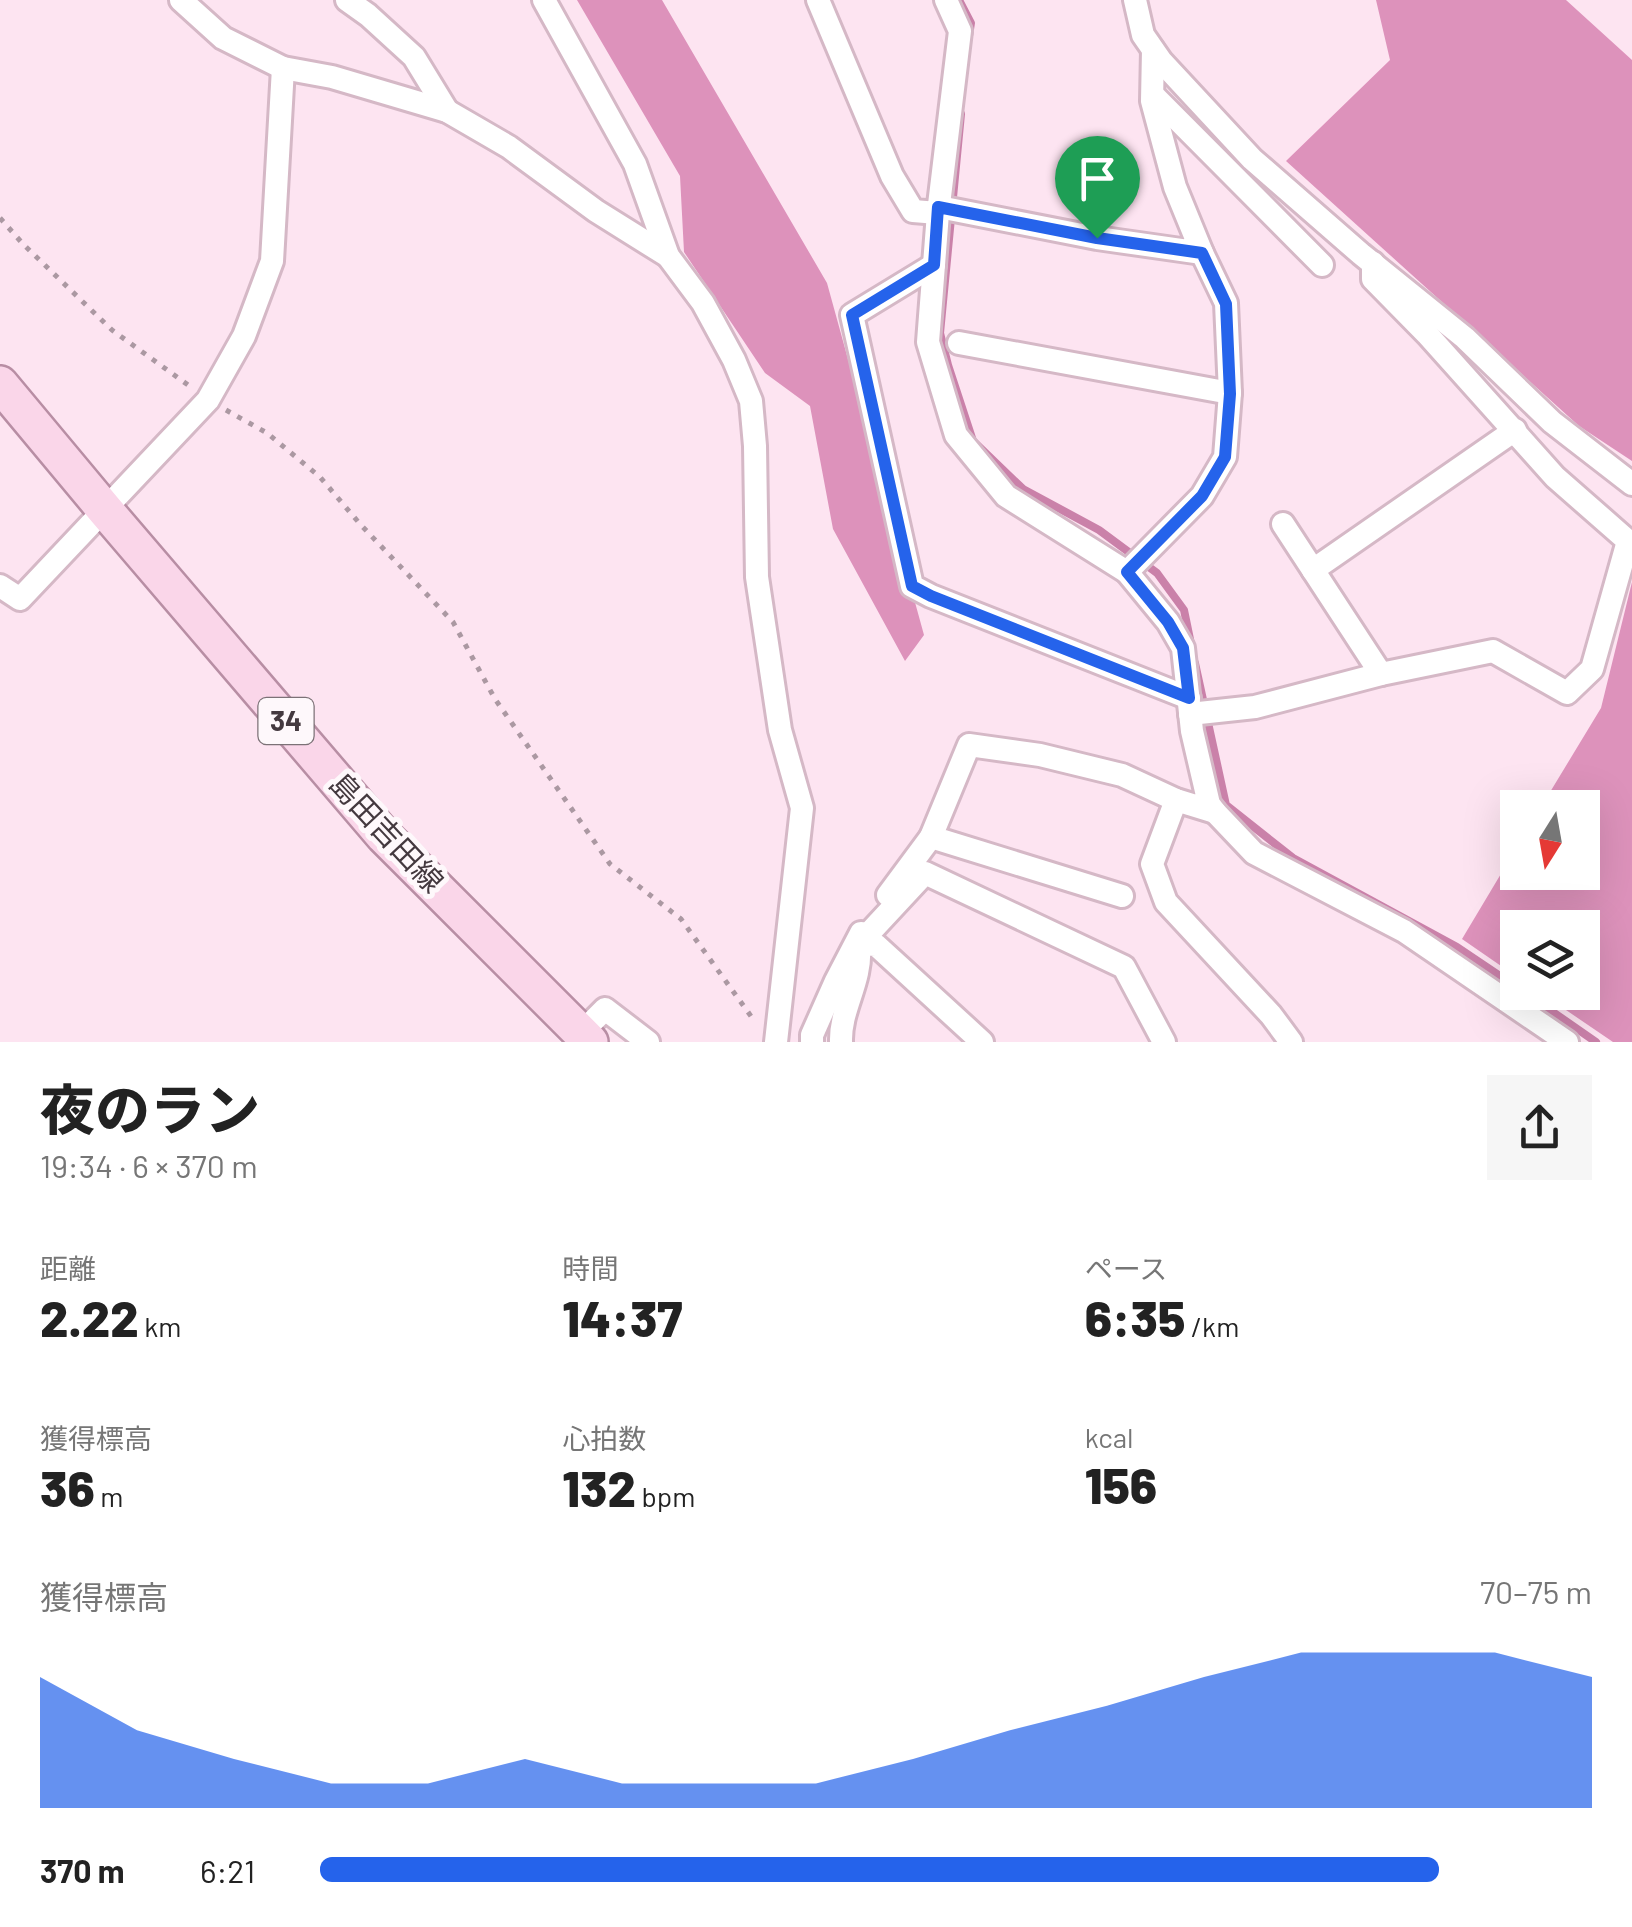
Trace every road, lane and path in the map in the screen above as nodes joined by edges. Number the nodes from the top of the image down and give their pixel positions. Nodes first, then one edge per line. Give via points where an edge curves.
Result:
1 (182, 0) edge
2 (347, 0) edge
3 (544, 0) edge
4 (818, 0) edge
5 (946, 0) edge
6 (1135, 0) edge
7 (1153, 50) junction
8 (284, 68) junction
9 (1152, 95) junction
10 (447, 111) junction
11 (939, 209) junction
12 (0, 218) edge
13 (1202, 253) junction
14 (668, 256) junction
15 (1373, 263) junction
16 (934, 265) junction
17 (1322, 265) dead end
18 (958, 343) dead end
19 (0, 384) edge
20 (1230, 394) junction
21 (208, 400) junction
22 (1515, 430) junction
23 (1632, 484) edge
24 (105, 510) junction
25 (1283, 524) dead end
26 (1312, 570) junction
27 (1127, 571) junction
28 (0, 586) edge
29 (1381, 674) junction
30 (1191, 708) junction
31 (1176, 800) junction
32 (1215, 812) junction
33 (931, 837) junction
34 (1122, 896) dead end
35 (859, 941) junction
36 (768, 1036) edge
37 (586, 1038) edge
38 (648, 1042) edge
39 (812, 1042) edge
40 (841, 1042) edge
41 (982, 1042) edge
42 (1164, 1042) edge
43 (1291, 1042) edge
44 (1567, 1042) edge

1 - 8 street via 223,38
2 - 10 street via 414,57
3 - 14 street via 635,164
4 - 11 street via 892,176 913,211
5 - 11 street via 960,31
6 - 7 street
7 - 9 street
7 - 15 street via 1252,159
8 - 10 street
8 - 21 street via 272,262 244,336
9 - 13 street via 1175,186
9 - 17 street
10 - 14 street
11 - 13 street
11 - 16 street
12 - 21 path via 112,330
13 - 20 street via 1226,304
14 - 36 street via 704,304 751,401 757,577 780,730 802,808
15 - 22 street via 1373,279
15 - 23 street
16 - 27 street via 928,342 956,436 1006,496
16 - 30 street via 852,315 912,586
18 - 20 street
19 - 24 main road, 島田吉田線 / 34
20 - 27 street via 1225,457 1202,496
21 - 24 street
21 - 36 path via 266,433 320,477 453,622 496,699 610,864 680,919
22 - 26 street
22 - 29 street via 1555,477 1628,542 1592,669 1566,693 1493,651
24 - 28 street via 20,599
24 - 37 main road, 島田吉田線 / 34 via 384,836
25 - 26 street
26 - 29 street
27 - 30 street via 1183,648
29 - 30 street via 1254,706
30 - 32 street
31 - 32 street
31 - 33 street via 1122,776 969,745
31 - 43 street via 1152,864 1166,902
32 - 44 street via 1254,852 1404,931
33 - 34 street
33 - 35 street
35 - 39 street
35 - 40 street via 860,964
35 - 41 street via 876,945
35 - 42 street via 925,874 1124,967
37 - 38 street via 604,1009

